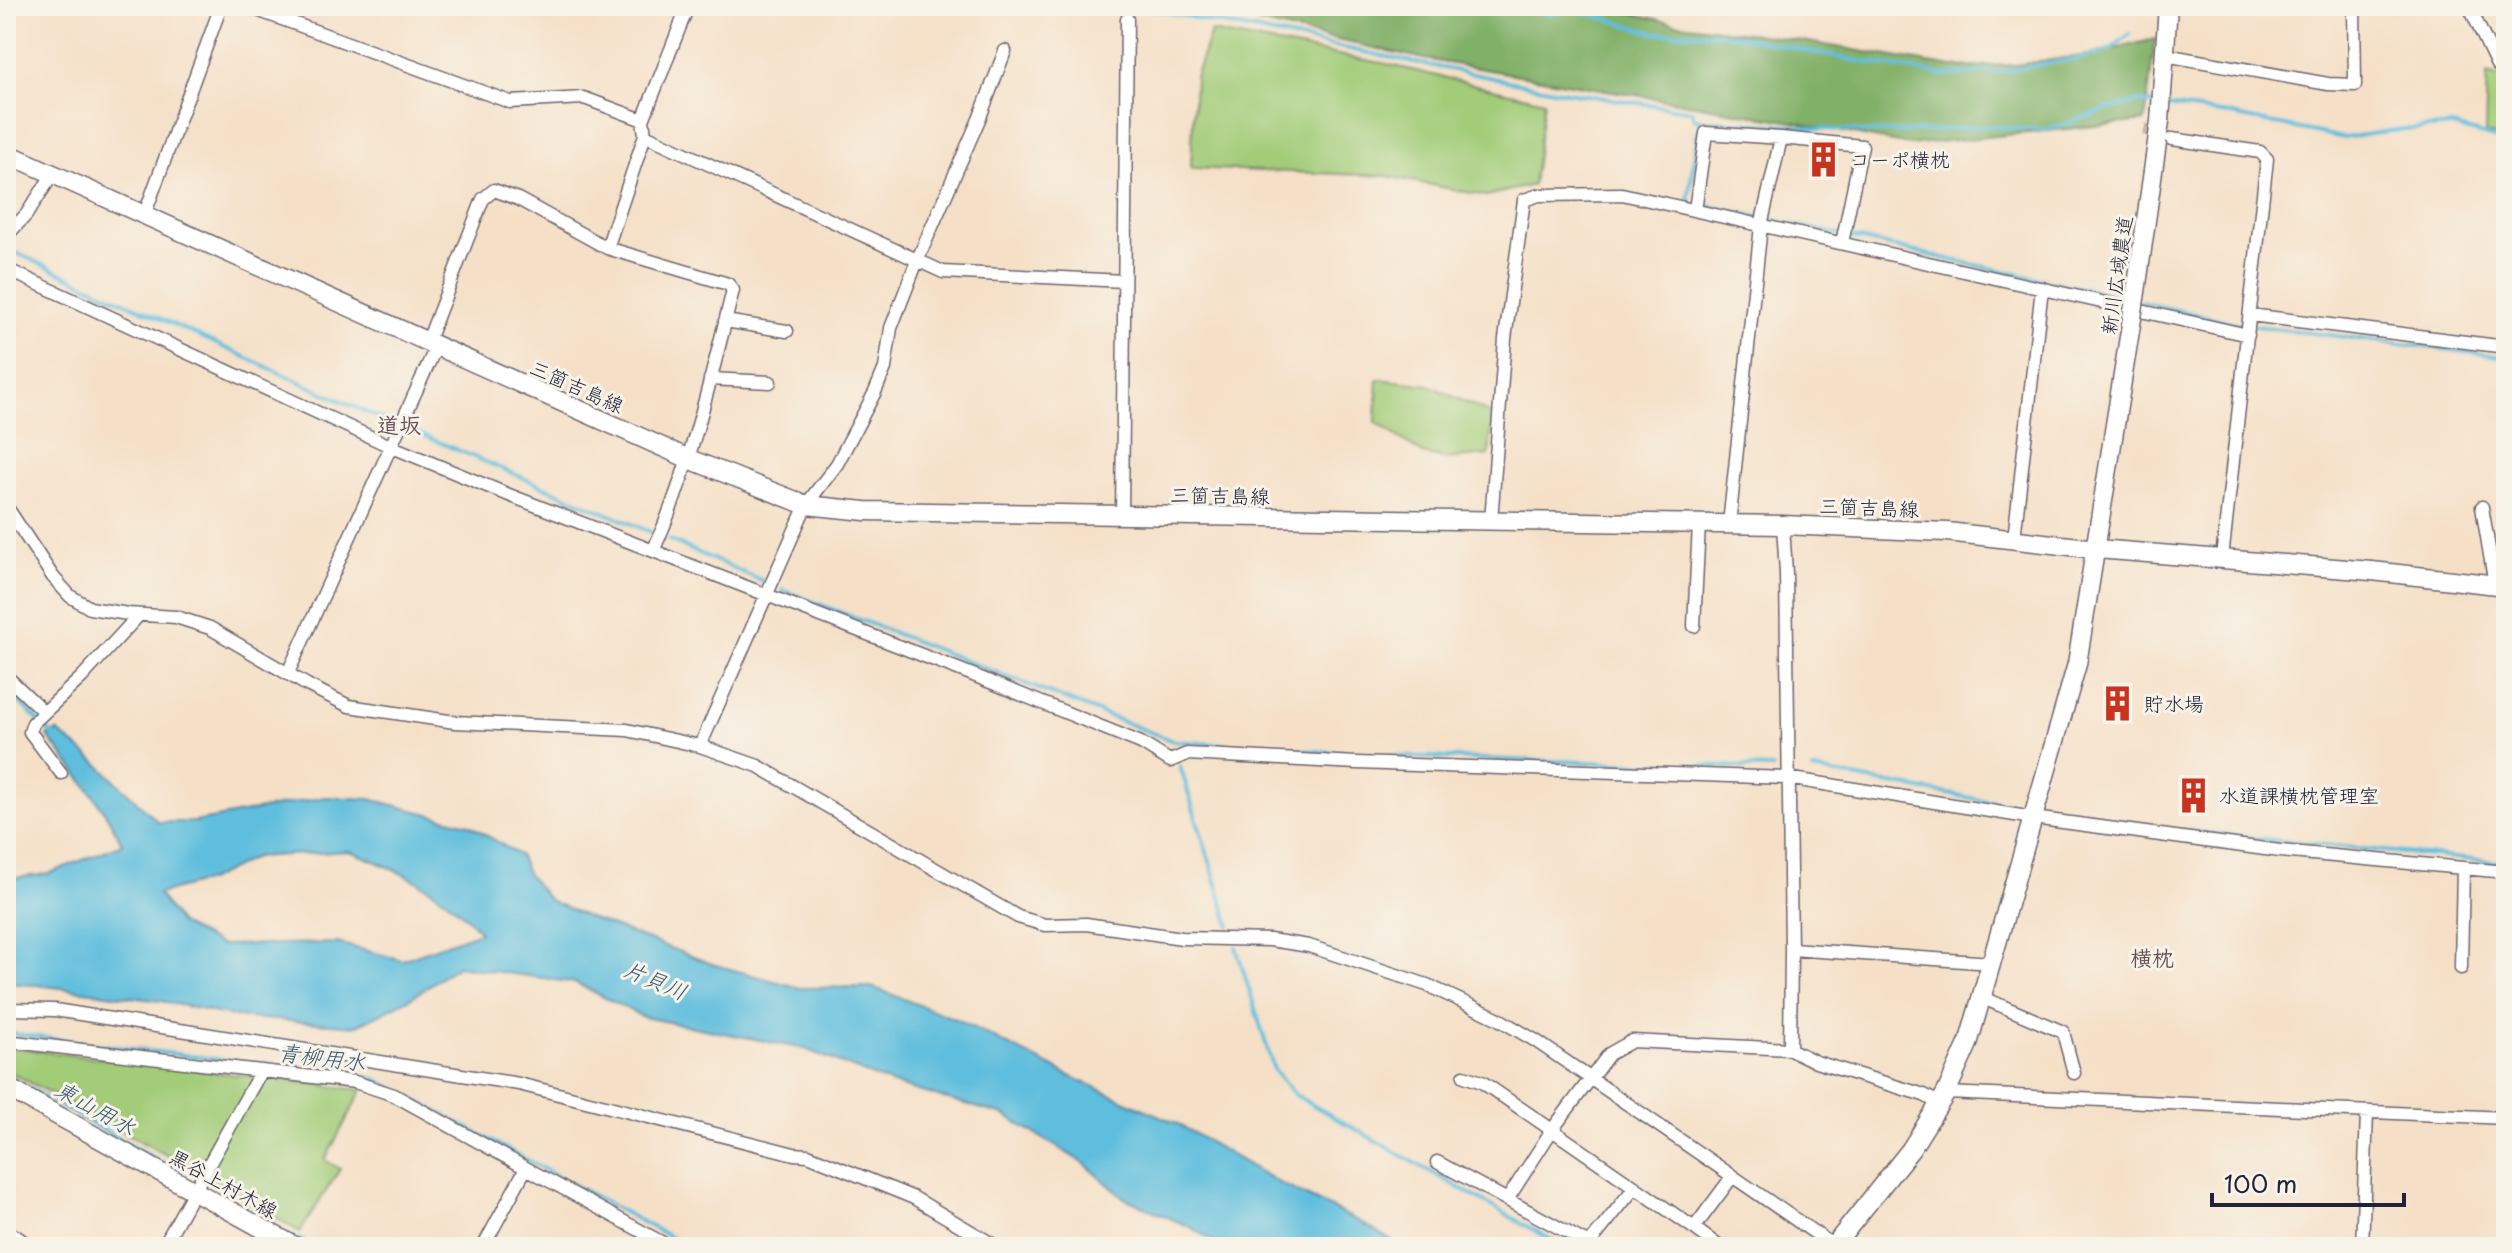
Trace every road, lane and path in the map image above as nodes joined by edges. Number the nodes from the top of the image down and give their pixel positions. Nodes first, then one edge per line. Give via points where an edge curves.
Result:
1 (221, 6) edge
2 (246, 6) edge
3 (688, 6) edge
4 (2168, 6) edge
5 (2354, 6) edge
6 (2469, 6) edge
7 (1127, 19) dead end
8 (1005, 51) dead end
9 (2165, 55) junction
10 (2506, 67) edge
11 (643, 120) junction
12 (645, 135) junction
13 (1781, 138) junction
14 (2172, 139) tunnel mouth
15 (6, 153) edge
16 (53, 174) junction
17 (1696, 204) junction
18 (144, 216) junction
19 (1762, 221) junction
20 (6, 236) edge
21 (1843, 239) junction
22 (607, 248) junction
23 (917, 261) junction
24 (6, 269) edge
25 (1124, 281) junction
26 (2042, 288) junction
27 (2250, 315) junction
28 (725, 321) junction
29 (787, 331) dead end
30 (2248, 335) junction
31 (432, 345) junction
32 (2506, 347) edge
33 (710, 379) junction
34 (770, 382) dead end
35 (393, 440) junction
36 (689, 459) junction
37 (806, 505) junction
38 (6, 506) edge
39 (2482, 507) dead end
40 (1122, 515) junction
41 (1491, 521) junction
42 (1699, 524) junction
43 (1729, 524) junction
44 (1783, 525) junction
45 (2014, 539) junction
46 (654, 549) junction
47 (2097, 549) junction
48 (2222, 558) junction
49 (2500, 586) edge
50 (768, 595) junction
51 (139, 615) junction
52 (1694, 626) dead end
53 (288, 673) junction
54 (6, 676) edge
55 (44, 713) junction
56 (700, 746) junction
57 (61, 773) dead end
58 (1787, 778) junction
59 (2033, 818) junction
60 (2463, 868) junction
61 (2506, 872) edge
62 (1791, 949) junction
63 (1992, 963) junction
64 (2461, 968) dead end
65 (1983, 998) junction
66 (6, 1009) edge
67 (6, 1041) edge
68 (1790, 1049) junction
69 (261, 1071) junction
70 (2074, 1073) dead end
71 (1464, 1076) dead end
72 (1590, 1077) junction
73 (6, 1087) edge
74 (1943, 1098) junction
75 (2367, 1113) junction
76 (2506, 1118) edge
77 (1552, 1130) junction
78 (1437, 1162) dead end
79 (526, 1168) junction
80 (1732, 1177) junction
81 (1635, 1187) junction
82 (194, 1193) junction
83 (1507, 1200) junction
84 (1694, 1228) junction
85 (6, 1230) edge
86 (977, 1235) junction
87 (1591, 1246) edge
88 (32, 1247) edge
89 (163, 1247) edge
90 (296, 1247) edge
91 (483, 1247) edge
92 (670, 1247) edge
93 (970, 1247) edge
94 (997, 1247) edge
95 (1720, 1247) edge
96 (1833, 1247) edge
97 (2362, 1247) edge

1 - 18 street
2 - 11 street via 510,102 584,98
3 - 11 street
4 - 9 main road, 新川広域農道
5 - 9 street via 2355,85
6 - 10 street via 2497,65
7 - 25 street
8 - 23 street
9 - 47 main road, 新川広域農道, bridge
11 - 12 street
12 - 22 street
12 - 23 street
13 - 17 street via 1706,133
13 - 19 street
13 - 21 street via 1862,146
14 - 27 street via 2260,152 2267,159
15 - 16 main road, 三箇吉島線
16 - 18 main road, 三箇吉島線
16 - 20 street
17 - 19 street
17 - 41 street via 1622,194 1539,195 1524,200 1505,339
18 - 31 main road, 三箇吉島線
19 - 21 street
19 - 43 street
21 - 26 street
22 - 28 street via 728,284 733,290
22 - 31 street via 494,190 483,199
23 - 25 street via 943,272 976,276
23 - 37 street via 891,328 875,392 837,464
24 - 35 street
25 - 40 street
26 - 30 street
26 - 45 street
27 - 30 street
27 - 32 street
28 - 29 street
28 - 33 street
30 - 48 street
31 - 35 street
31 - 36 main road, 三箇吉島線
33 - 34 street
33 - 36 street
35 - 46 street via 509,495
35 - 53 street
36 - 37 main road, 三箇吉島線
36 - 46 street
37 - 40 main road, 三箇吉島線 via 865,511
37 - 50 street
38 - 51 street via 70,596 90,608
39 - 49 street
40 - 41 main road, 三箇吉島線
41 - 42 main road, 三箇吉島線
42 - 43 main road, 三箇吉島線
42 - 52 street
43 - 44 main road, 三箇吉島線
44 - 45 main road, 三箇吉島線
44 - 58 street
45 - 47 main road, 三箇吉島線
46 - 50 street
47 - 48 main road, 三箇吉島線
47 - 59 main road, 新川広域農道 via 2077,664
48 - 49 main road, 三箇吉島線
50 - 56 street
50 - 58 street via 1141,743 1170,761 1187,754
51 - 53 street via 176,617 210,628
51 - 55 street
53 - 56 street via 349,706 455,722 627,730
54 - 55 street
55 - 57 street via 30,732
56 - 72 street via 758,766 1018,917 1045,925 1086,924 1182,938 1309,946 1427,985 1497,1018
58 - 59 street
58 - 62 street
59 - 60 street via 2280,851
59 - 63 main road, 新川広域農道
60 - 61 street
60 - 64 street
62 - 63 street
62 - 68 street
63 - 65 main road, 新川広域農道
65 - 70 street via 2063,1032
65 - 74 main road, 新川広域農道
66 - 86 street via 55,1010 519,1084 808,1155 914,1198
67 - 69 street
68 - 72 street via 1632,1041 1609,1054
68 - 74 street via 1816,1062
69 - 79 street via 355,1082 394,1095
69 - 82 street
71 - 77 street via 1482,1082
72 - 77 street
72 - 80 street
73 - 82 main road, 黒谷上村木線
74 - 75 street
74 - 96 main road, 新川広域農道 via 1911,1149
75 - 76 street
75 - 97 street
77 - 81 street
77 - 83 street
78 - 83 street
79 - 91 street
79 - 92 street
80 - 84 street
80 - 96 street
81 - 84 street
81 - 87 street
82 - 89 street
82 - 90 main road, 黒谷上村木線
83 - 87 street
84 - 95 street
85 - 88 street
86 - 93 street
86 - 94 street

